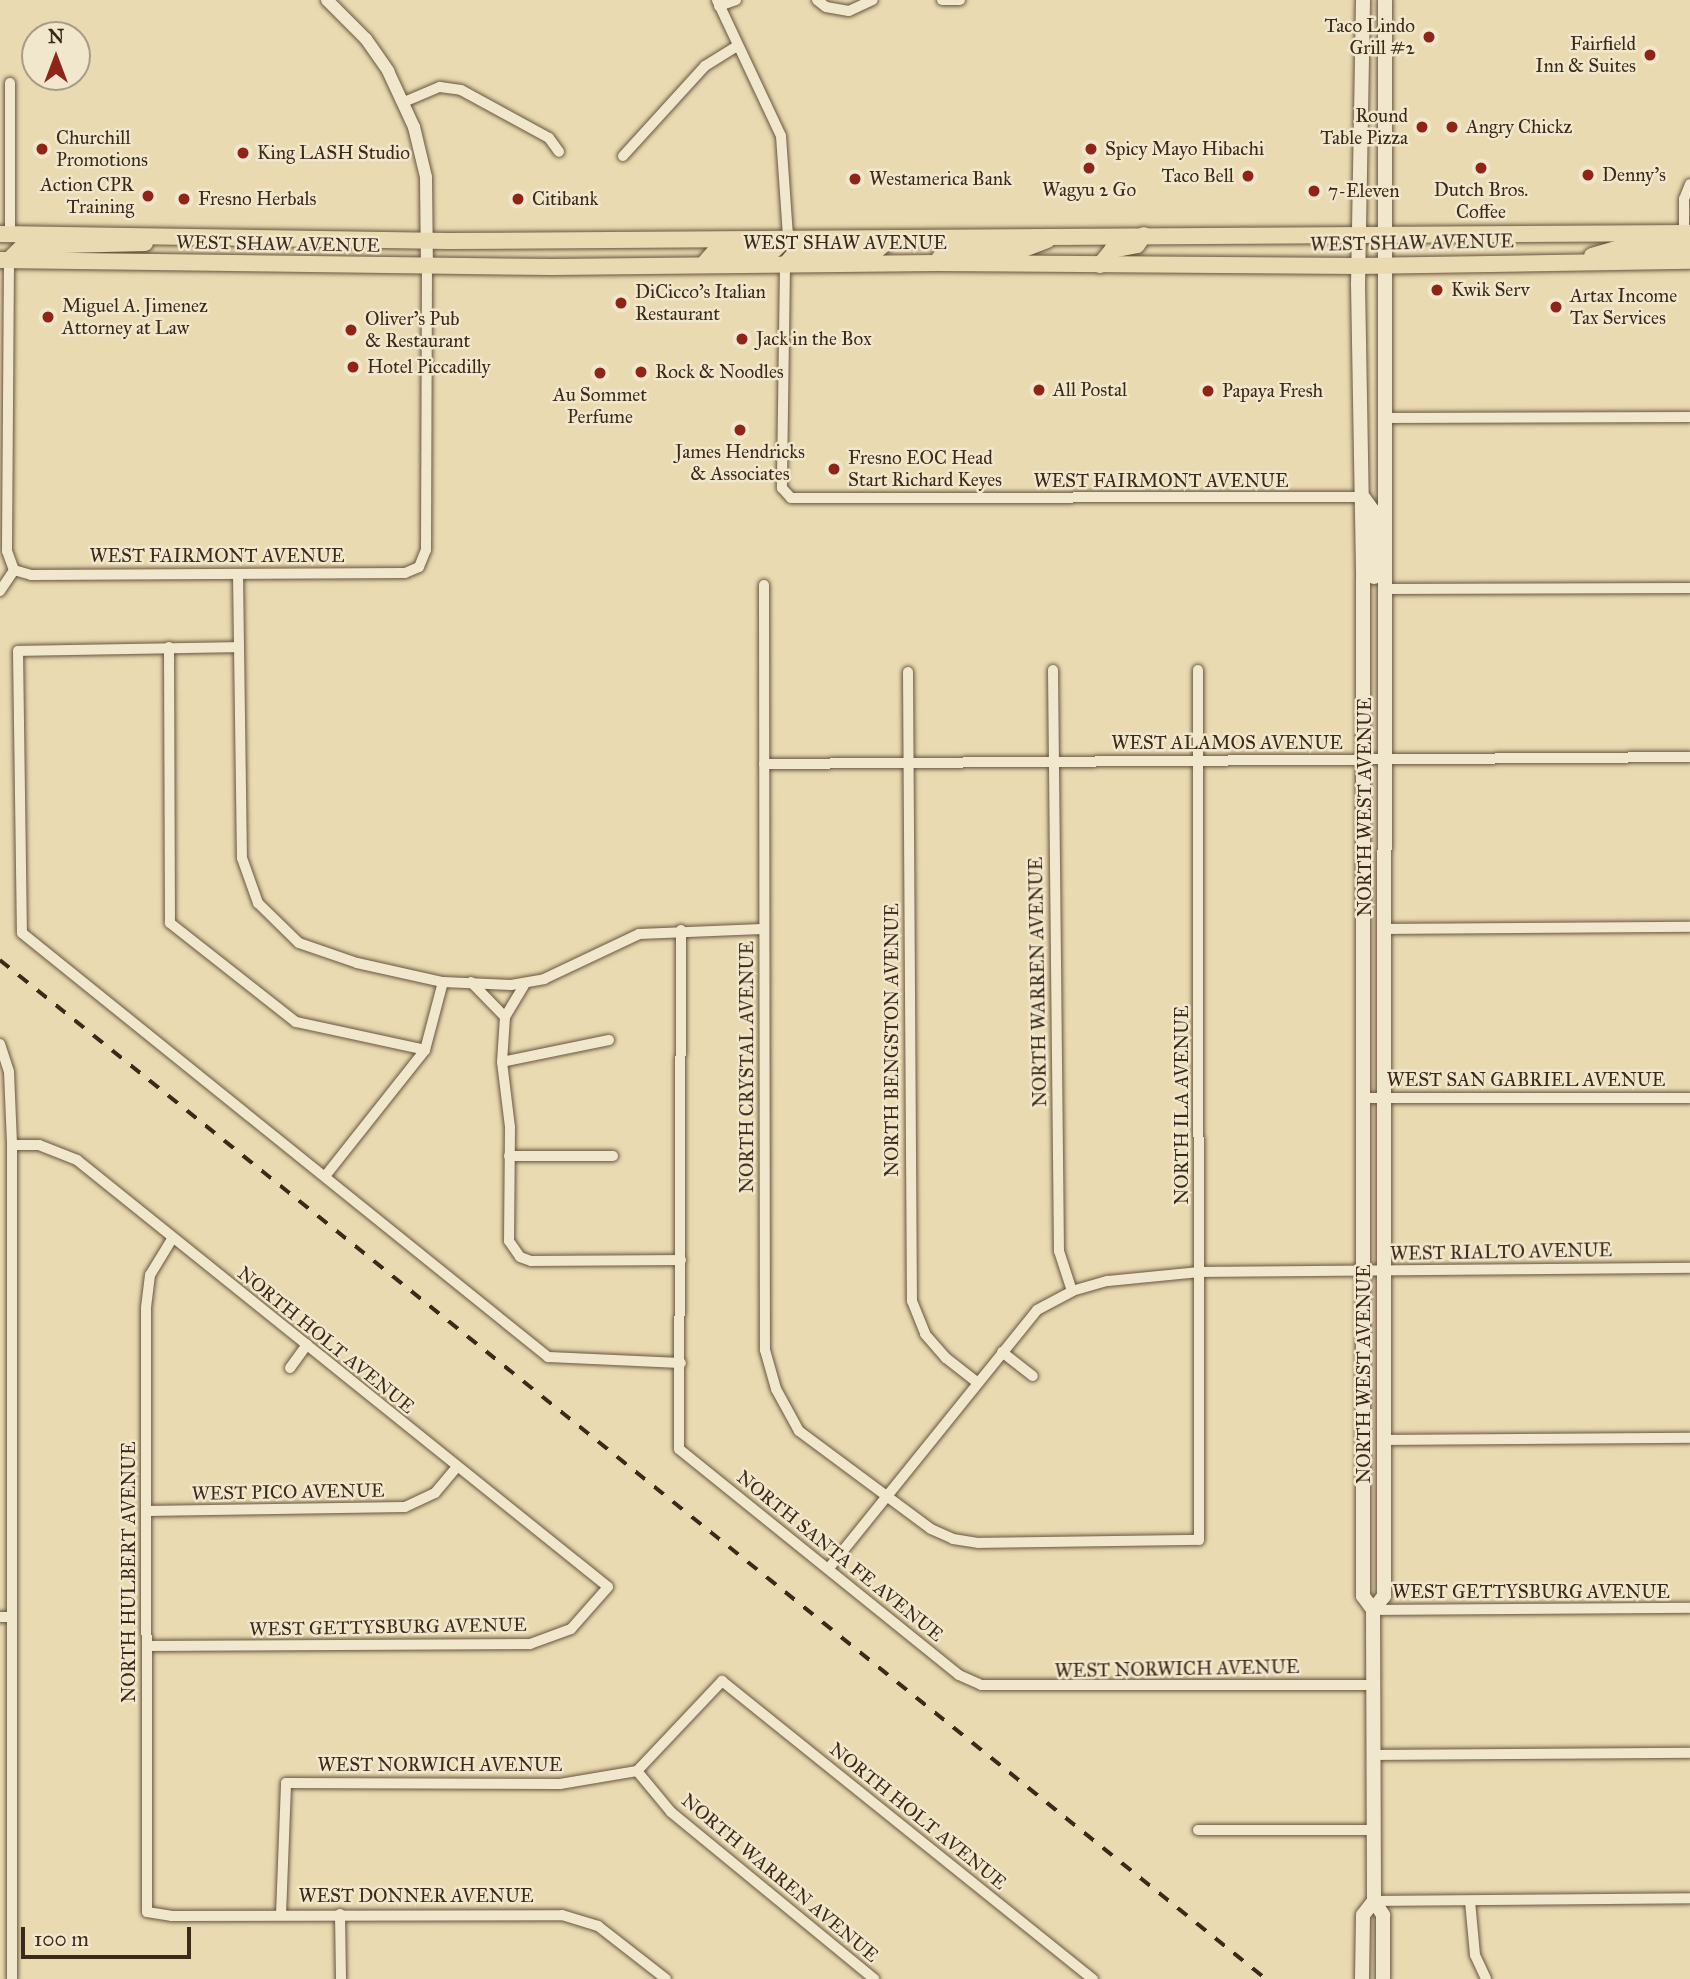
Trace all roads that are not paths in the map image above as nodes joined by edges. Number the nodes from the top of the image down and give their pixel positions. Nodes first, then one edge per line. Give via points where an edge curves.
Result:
1 (327, 0) edge
2 (736, 0) edge
3 (817, 0) edge
4 (873, 0) edge
5 (942, 0) edge
6 (960, 0) edge
7 (1363, 0) edge
8 (1376, 0) edge
9 (718, 3) edge
10 (1385, 6) edge
11 (736, 47) junction
12 (9, 83) dead end
13 (404, 102) junction
14 (558, 152) dead end
15 (624, 156) dead end
16 (1690, 184) edge
17 (1360, 234) junction
18 (1384, 234) junction
19 (1059, 235) junction
20 (1144, 235) junction
21 (185, 236) junction
22 (788, 237) junction
23 (1688, 237) edge
24 (892, 238) junction
25 (4, 248) edge
26 (427, 253) junction
27 (1573, 261) junction
28 (1690, 261) edge
29 (936, 263) junction
30 (703, 265) junction
31 (785, 265) junction
32 (1100, 265) junction
33 (1359, 266) junction
34 (1384, 266) junction
35 (1690, 417) edge
36 (1383, 418) junction
37 (1363, 497) junction
38 (14, 570) junction
39 (238, 574) junction
40 (764, 584) dead end
41 (1690, 588) edge
42 (1384, 589) junction
43 (0, 591) edge
44 (1384, 629) junction
45 (239, 646) junction
46 (169, 648) junction
47 (1053, 670) dead end
48 (1198, 670) dead end
49 (908, 672) dead end
50 (1690, 757) edge
51 (1363, 760) junction
52 (1384, 760) junction
53 (1199, 761) junction
54 (908, 762) junction
55 (1053, 762) junction
56 (764, 764) junction
57 (1690, 927) edge
58 (763, 929) junction
59 (1384, 929) junction
60 (681, 930) junction
61 (443, 982) junction
62 (471, 982) junction
63 (524, 985) junction
64 (505, 1017) junction
65 (609, 1041) dead end
66 (0, 1044) edge
67 (425, 1050) junction
68 (502, 1062) junction
69 (1363, 1098) junction
70 (1384, 1098) junction
71 (1690, 1098) edge
72 (12, 1145) junction
73 (509, 1156) junction
74 (613, 1156) dead end
75 (326, 1175) junction
76 (172, 1239) junction
77 (681, 1259) junction
78 (1690, 1268) edge
79 (1363, 1271) junction
80 (1383, 1271) junction
81 (1200, 1272) junction
82 (1072, 1291) junction
83 (307, 1345) junction
84 (1002, 1352) junction
85 (681, 1363) junction
86 (290, 1368) dead end
87 (1033, 1376) dead end
88 (977, 1382) junction
89 (1690, 1438) edge
90 (1383, 1440) junction
91 (457, 1467) junction
92 (5, 1483) edge
93 (889, 1496) junction
94 (146, 1511) junction
95 (829, 1568) junction
96 (608, 1587) joint
97 (1690, 1608) edge
98 (1373, 1610) junction
99 (5, 1617) edge
100 (147, 1646) junction
101 (981, 1685) joint
102 (1373, 1685) junction
103 (1690, 1754) edge
104 (1373, 1755) junction
105 (637, 1771) junction
106 (1198, 1830) dead end
107 (1373, 1830) junction
108 (1690, 1898) edge
109 (1374, 1900) junction
110 (1471, 1901) junction
111 (147, 1912) joint
112 (281, 1914) junction
113 (340, 1914) junction
114 (1362, 1964) junction
115 (12, 1979) edge
116 (341, 1979) edge
117 (666, 1979) edge
118 (874, 1979) edge
119 (1093, 1979) edge
120 (1362, 1979) edge
121 (1372, 1979) edge
122 (1383, 1979) edge
123 (1486, 1979) edge

1 - 13 street via 366,39
2 - 9 street
3 - 4 street via 826,7 849,11
5 - 6 street
7 - 17 main road, NORTH WEST AVENUE
8 - 10 main road
9 - 11 street
10 - 18 main road, NORTH WEST AVENUE
11 - 15 street via 701,70
11 - 22 street via 781,136
12 - 25 street
13 - 14 street via 440,87 461,90 550,138
13 - 26 street via 424,166
16 - 23 street via 1684,199
17 - 18 main road, WEST SHAW AVENUE
17 - 20 main road, WEST SHAW AVENUE
17 - 33 main road, NORTH WEST AVENUE
18 - 23 main road, WEST SHAW AVENUE
18 - 34 main road, NORTH WEST AVENUE
19 - 20 main road, WEST SHAW AVENUE
19 - 24 main road, WEST SHAW AVENUE
19 - 29 main road via 1021,250 945,251
20 - 32 main road via 1137,245 1112,250
21 - 25 main road, WEST SHAW AVENUE
21 - 25 main road via 121,247
21 - 26 main road, WEST SHAW AVENUE
22 - 24 main road, WEST SHAW AVENUE
22 - 26 main road, WEST SHAW AVENUE
22 - 30 main road via 774,250 715,251
23 - 27 main road
24 - 31 main road via 877,250 797,251
25 - 26 main road, WEST SHAW AVENUE
25 - 38 street via 7,551
26 - 30 main road, WEST SHAW AVENUE
26 - 39 street, WEST FAIRMONT AVENUE via 426,550 419,567 405,573
27 - 28 main road, WEST SHAW AVENUE
27 - 34 main road, WEST SHAW AVENUE
29 - 31 main road, WEST SHAW AVENUE
29 - 32 main road, WEST SHAW AVENUE
30 - 31 main road, WEST SHAW AVENUE
31 - 37 street, WEST FAIRMONT AVENUE via 782,488 791,498
32 - 33 main road, WEST SHAW AVENUE
33 - 34 main road, WEST SHAW AVENUE
33 - 37 main road, NORTH WEST AVENUE
34 - 36 main road, NORTH WEST AVENUE
35 - 36 street
36 - 42 main road, NORTH WEST AVENUE
37 - 44 main road via 1374,512 1375,606
37 - 51 main road, NORTH WEST AVENUE
38 - 39 street, WEST FAIRMONT AVENUE via 31,575
38 - 43 street
39 - 45 street
40 - 56 street, NORTH CRYSTAL AVENUE
41 - 42 street
42 - 44 main road, NORTH WEST AVENUE
44 - 52 main road, NORTH WEST AVENUE
45 - 46 street
45 - 61 street via 242,858 258,903 299,943 357,963
46 - 67 street via 170,923 296,1022
46 - 75 street via 18,651 22,933
47 - 55 street, NORTH WARREN AVENUE
48 - 53 street, NORTH ILA AVENUE
49 - 54 street, NORTH BENGSTON AVENUE
50 - 52 street, WEST ALAMOS AVENUE
51 - 52 street, WEST ALAMOS AVENUE
51 - 53 street, WEST ALAMOS AVENUE
51 - 69 main road, NORTH WEST AVENUE
52 - 59 main road, NORTH WEST AVENUE
53 - 55 street, WEST ALAMOS AVENUE
53 - 81 street, NORTH ILA AVENUE
54 - 55 street, WEST ALAMOS AVENUE
54 - 56 street, WEST ALAMOS AVENUE
54 - 88 street, NORTH BENGSTON AVENUE via 912,1301 925,1334
55 - 82 street, NORTH WARREN AVENUE via 1059,1251
56 - 58 street, NORTH CRYSTAL AVENUE
57 - 59 street
58 - 60 street
58 - 93 street, NORTH CRYSTAL AVENUE via 765,1350 776,1390 799,1431
59 - 70 main road, NORTH WEST AVENUE
60 - 63 street via 639,934
60 - 77 street
61 - 62 street
61 - 67 street
62 - 63 street
62 - 64 street
63 - 64 street
64 - 68 street
65 - 68 street
66 - 72 street via 9,1072
67 - 75 street
68 - 73 street
69 - 70 street, WEST SAN GABRIEL AVENUE
69 - 79 main road, NORTH WEST AVENUE
70 - 71 street, WEST SAN GABRIEL AVENUE
70 - 80 main road, NORTH WEST AVENUE
72 - 76 street, NORTH HOLT AVENUE via 39,1145 77,1160
72 - 92 street
73 - 74 street
73 - 77 street via 509,1241 520,1257
75 - 85 street via 548,1357
76 - 83 street, NORTH HOLT AVENUE
76 - 94 street, NORTH HULBERT AVENUE via 155,1263 146,1297
77 - 85 street
78 - 80 street, WEST RIALTO AVENUE
79 - 80 street, WEST RIALTO AVENUE
79 - 81 street, WEST RIALTO AVENUE
79 - 98 main road, NORTH WEST AVENUE via 1363,1596
80 - 90 main road, NORTH WEST AVENUE
81 - 82 street, WEST RIALTO AVENUE via 1108,1281
81 - 93 street, NORTH ILA AVENUE via 1199,1539 978,1543 931,1529
82 - 84 street, WEST RIALTO AVENUE via 1037,1310
83 - 86 street
83 - 91 street, NORTH HOLT AVENUE
84 - 87 street
84 - 88 street, WEST RIALTO AVENUE
85 - 95 street, NORTH SANTA FE AVENUE via 679,1449
88 - 93 street, WEST RIALTO AVENUE
89 - 90 street
90 - 98 main road, NORTH WEST AVENUE via 1384,1596
91 - 94 street, WEST PICO AVENUE via 435,1493 405,1507
91 - 96 street, NORTH HOLT AVENUE
92 - 99 street
93 - 95 street, WEST RIALTO AVENUE
94 - 100 street, NORTH HULBERT AVENUE
95 - 101 street, NORTH SANTA FE AVENUE via 959,1675
96 - 100 street, WEST GETTYSBURG AVENUE via 571,1629 530,1644
97 - 98 street, WEST GETTYSBURG AVENUE
98 - 102 main road, NORTH WEST AVENUE
99 - 115 street via 15,1745
100 - 111 street, NORTH HULBERT AVENUE
101 - 102 street, WEST NORWICH AVENUE
102 - 104 main road, NORTH WEST AVENUE
103 - 104 street
104 - 107 main road, NORTH WEST AVENUE
105 - 112 street, WEST NORWICH AVENUE via 560,1784 286,1783
105 - 118 street, NORTH WARREN AVENUE via 671,1812
105 - 119 street, NORTH HOLT AVENUE via 722,1681
106 - 107 street
107 - 109 main road, NORTH WEST AVENUE
108 - 110 street
109 - 110 street
109 - 114 main road, NORTH WEST AVENUE via 1363,1915
109 - 122 main road, NORTH WEST AVENUE via 1383,1914
110 - 123 street via 1475,1955
111 - 112 street, WEST DONNER AVENUE
112 - 113 street, WEST DONNER AVENUE
113 - 116 street
113 - 117 street, WEST DONNER AVENUE via 536,1913 574,1917 608,1932
114 - 120 main road, NORTH WEST AVENUE
114 - 121 main road

